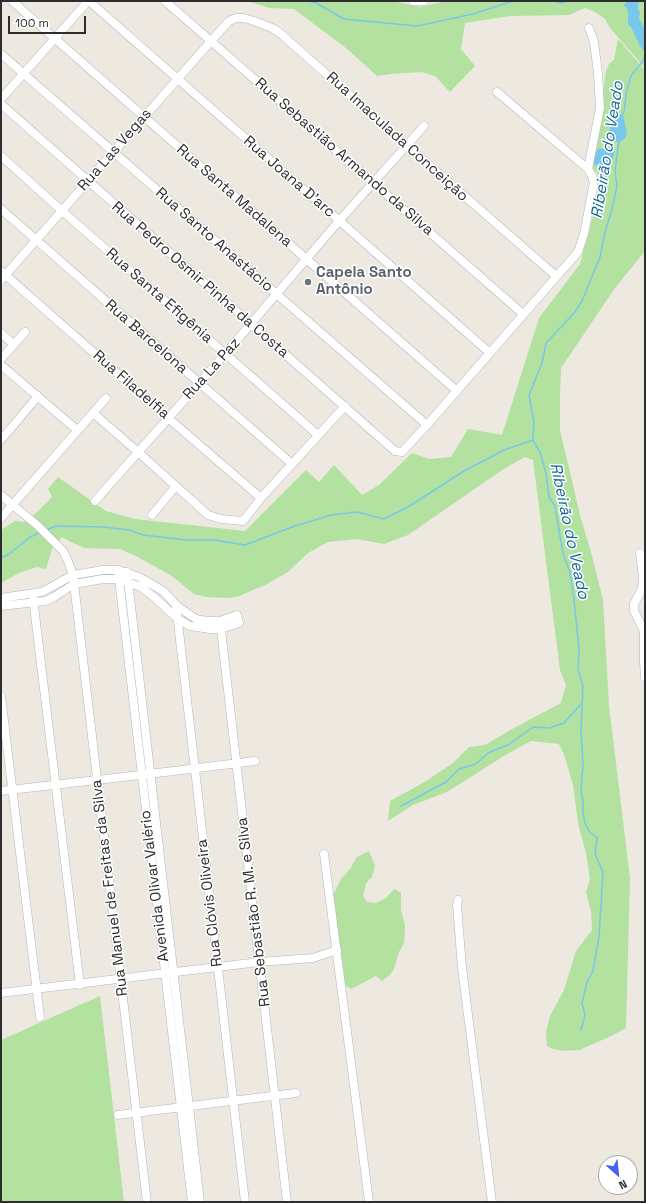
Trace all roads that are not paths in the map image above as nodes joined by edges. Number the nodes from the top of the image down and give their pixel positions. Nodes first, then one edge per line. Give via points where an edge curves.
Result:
1 (12, 1) edge
2 (88, 1) edge
3 (165, 1) edge
4 (413, 1) edge
5 (424, 1) edge
6 (229, 20) joint
7 (589, 28) dead end
8 (55, 39) junction
9 (211, 41) junction
10 (1, 54) edge
11 (24, 74) junction
12 (177, 79) junction
13 (497, 92) dead end
14 (1, 100) edge
15 (1, 104) edge
16 (144, 117) junction
17 (424, 126) dead end
18 (406, 145) junction
19 (113, 152) junction
20 (1, 156) edge
21 (588, 169) junction
22 (88, 180) junction
23 (373, 182) junction
24 (1, 209) edge
25 (61, 210) junction
26 (339, 221) junction
27 (36, 240) junction
28 (307, 259) junction
29 (2, 275) edge
30 (556, 276) junction
31 (276, 295) junction
32 (523, 314) junction
33 (251, 324) junction
34 (25, 332) dead end
35 (1, 333) edge
36 (13, 344) junction
37 (490, 353) junction
38 (225, 354) junction
39 (1, 359) edge
40 (1, 364) edge
41 (199, 383) junction
42 (457, 391) junction
43 (38, 396) junction
44 (106, 398) dead end
45 (345, 406) junction
46 (93, 413) junction
47 (168, 418) junction
48 (427, 425) junction
49 (77, 430) junction
50 (318, 435) junction
51 (1, 440) edge
52 (138, 452) junction
53 (292, 464) junction
54 (176, 486) junction
55 (1, 495) edge
56 (261, 498) junction
57 (95, 501) dead end
58 (13, 505) junction
59 (152, 515) dead end
60 (1, 518) edge
61 (640, 553) dead end
62 (118, 570) junction
63 (127, 572) junction
64 (73, 574) junction
65 (119, 579) junction
66 (128, 582) junction
67 (74, 584) junction
68 (1, 598) edge
69 (33, 598) junction
70 (176, 605) junction
71 (1, 606) edge
72 (237, 615) dead end
73 (178, 619) junction
74 (220, 625) junction
75 (645, 677) edge
76 (1, 696) edge
77 (255, 760) dead end
78 (236, 763) junction
79 (194, 768) junction
80 (146, 775) junction
81 (97, 780) junction
82 (55, 785) junction
83 (12, 790) junction
84 (1, 791) edge
85 (324, 854) dead end
86 (458, 900) dead end
87 (337, 950) junction
88 (259, 962) junction
89 (218, 968) junction
90 (174, 973) junction
91 (165, 974) junction
92 (120, 980) junction
93 (80, 985) junction
94 (36, 990) junction
95 (1, 993) edge
96 (40, 1017) dead end
97 (296, 1093) dead end
98 (275, 1096) junction
99 (233, 1101) junction
100 (185, 1106) junction
101 (136, 1112) junction
102 (118, 1115) dead end
103 (147, 1202) edge
104 (192, 1202) edge
105 (200, 1202) edge
106 (245, 1202) edge
107 (287, 1202) edge
108 (369, 1202) edge
109 (492, 1202) edge

1 - 8 street, Rua Santa Madalena
2 - 8 street
2 - 12 street, Rua Joana D'arc
3 - 9 street, Rua Sebastião Armando da Silva
4 - 5 street
6 - 9 street, Rua Las Vegas
6 - 18 street, Rua Imaculada Conceição via 244,18 280,33
7 - 21 street via 598,67 600,108
8 - 11 street
8 - 16 street, Rua Santa Madalena
9 - 12 street, Rua Las Vegas
9 - 23 street, Rua Sebastião Armando da Silva
10 - 11 street, Rua Santo Anastácio
11 - 14 street
11 - 19 street, Rua Santo Anastácio
12 - 16 street, Rua Las Vegas
12 - 26 street, Rua Joana D'arc
13 - 21 street
15 - 22 street, Rua Pedro Osmir Pinha da Costa
16 - 19 street, Rua Las Vegas
16 - 28 street, Rua Santa Madalena
17 - 18 street, Rua La Paz
18 - 23 street, Rua La Paz
18 - 30 street, Rua Imaculada Conceição
19 - 22 street, Rua Las Vegas
19 - 31 street, Rua Santo Anastácio
20 - 25 street, Rua Santa Efigênia
21 - 30 street via 594,182 584,234 578,252
22 - 25 street, Rua Las Vegas
22 - 33 street, Rua Pedro Osmir Pinha da Costa
23 - 26 street, Rua La Paz
23 - 32 street, Rua Sebastião Armando da Silva
24 - 27 street, Rua Barcelona
25 - 27 street, Rua Las Vegas
25 - 38 street, Rua Santa Efigênia
26 - 28 street, Rua La Paz
26 - 37 street, Rua Joana D'arc
27 - 29 street, Rua Las Vegas
27 - 41 street, Rua Barcelona
28 - 31 street, Rua La Paz
28 - 42 street, Rua Santa Madalena
29 - 47 street, Rua Filadelfia
30 - 32 street
31 - 33 street, Rua La Paz
31 - 48 street, Rua Santo Anastácio
32 - 37 street
33 - 38 street, Rua La Paz
33 - 45 street, Rua Pedro Osmir Pinha da Costa
34 - 36 street
35 - 36 street
36 - 39 street
37 - 42 street
38 - 41 street, Rua La Paz
38 - 50 street, Rua Santa Efigênia
40 - 43 street
41 - 47 street, Rua La Paz
41 - 53 street, Rua Barcelona
42 - 48 street
43 - 49 street
43 - 51 street
44 - 46 street
45 - 48 street, Rua Pedro Osmir Pinha da Costa via 396,451 402,452
45 - 50 street
46 - 49 street
46 - 52 street
47 - 52 street, Rua La Paz
47 - 56 street, Rua Filadelfia
49 - 58 street
50 - 53 street
52 - 54 street
52 - 57 street, Rua La Paz
53 - 56 street
54 - 56 street via 208,515 221,519 243,521
54 - 59 street
55 - 58 street, Rua Manuel de Freitas da Silva
58 - 60 street
58 - 64 street, Rua Manuel de Freitas da Silva via 63,551
61 - 75 street via 642,588 634,604 634,611 644,631
62 - 63 street
62 - 64 street
62 - 65 street, Avenida Olivar Valério
63 - 66 street
63 - 70 street via 163,591
64 - 67 street, Rua Manuel de Freitas da Silva
64 - 69 street
65 - 66 street
65 - 67 street
65 - 80 street, Avenida Olivar Valério
66 - 73 street via 141,587
66 - 80 street
67 - 69 street via 50,600 41,602
67 - 81 street, Rua Manuel de Freitas da Silva
68 - 69 street
69 - 71 street
69 - 82 street
70 - 73 street, Rua Clóvis Oliveira
70 - 74 street via 196,618
72 - 74 street via 239,623
73 - 74 street via 195,627 210,629
73 - 79 street, Rua Clóvis Oliveira
74 - 78 street, Rua Sebastião R. M. e Silva
76 - 83 street
77 - 78 street
78 - 79 street
78 - 88 street, Rua Sebastião R. M. e Silva
79 - 80 street
79 - 89 street, Rua Clóvis Oliveira
80 - 81 street
80 - 90 street
80 - 91 street, Avenida Olivar Valério
81 - 82 street
81 - 92 street, Rua Manuel de Freitas da Silva
82 - 83 street
82 - 93 street
83 - 84 street
83 - 94 street
85 - 87 street
86 - 109 street via 462,968
87 - 88 street via 313,958
87 - 108 street
88 - 89 street
88 - 98 street, Rua Sebastião R. M. e Silva
89 - 90 street
89 - 99 street, Rua Clóvis Oliveira
90 - 91 street
90 - 100 street
91 - 92 street
91 - 100 street, Avenida Olivar Valério
92 - 93 street
92 - 101 street, Rua Manuel de Freitas da Silva
93 - 94 street
94 - 95 street
94 - 96 street
97 - 98 street
98 - 99 street
98 - 107 street, Rua Sebastião R. M. e Silva
99 - 100 street
99 - 106 street, Rua Clóvis Oliveira
100 - 101 street
100 - 104 street, Avenida Olivar Valério
100 - 105 street
101 - 102 street
101 - 103 street, Rua Manuel de Freitas da Silva

